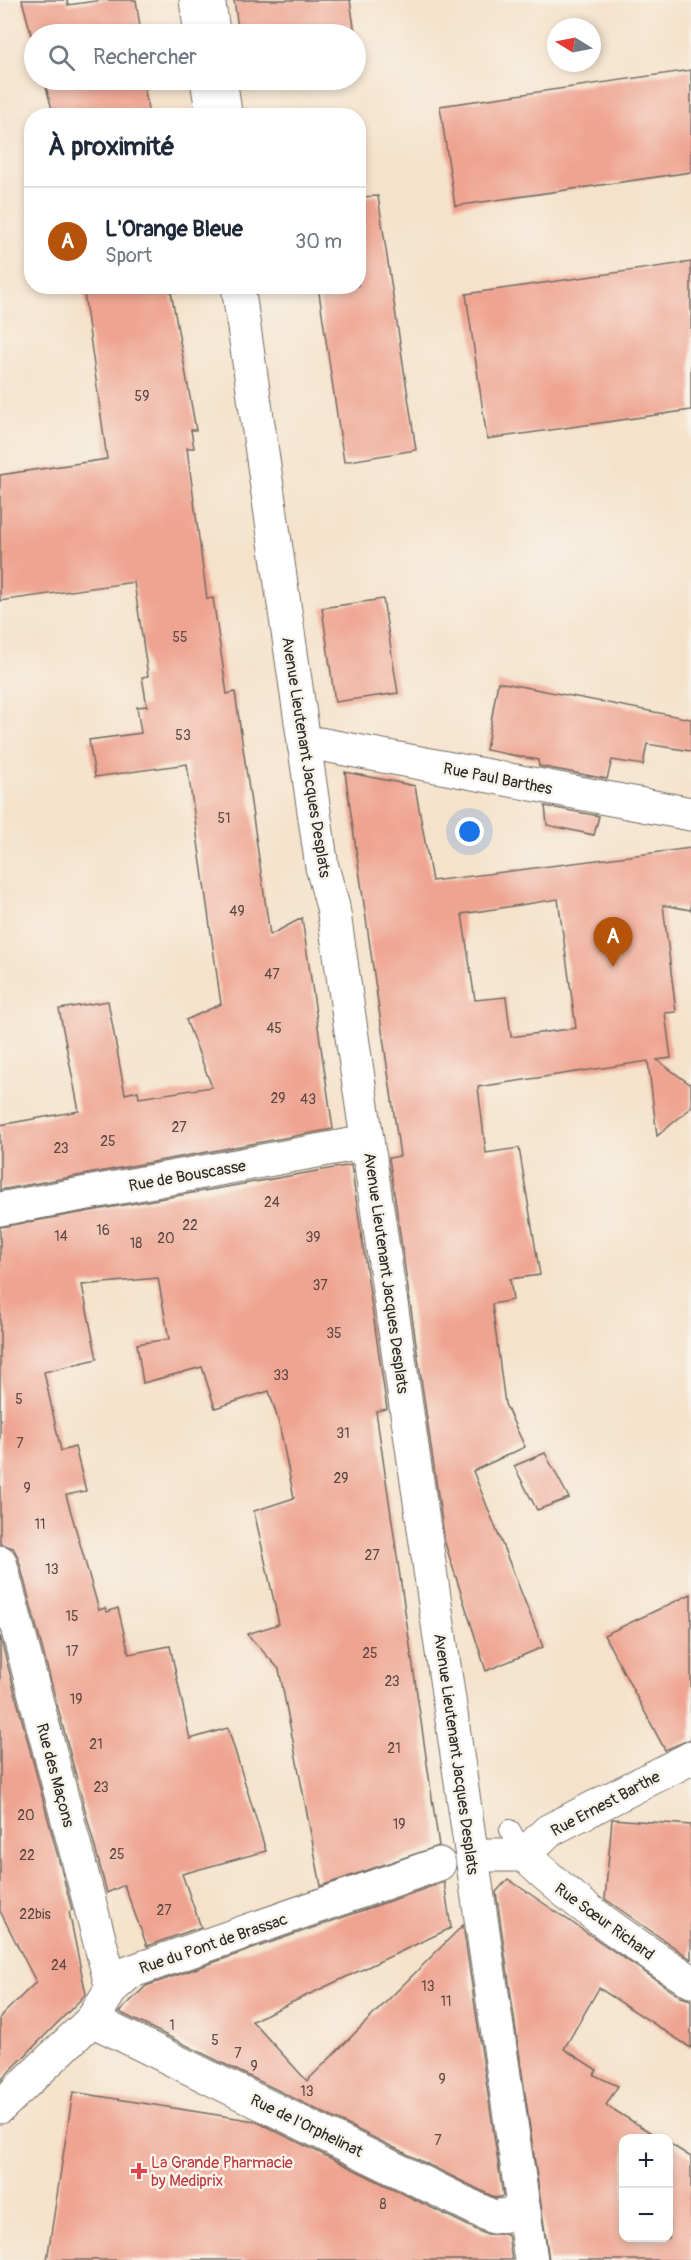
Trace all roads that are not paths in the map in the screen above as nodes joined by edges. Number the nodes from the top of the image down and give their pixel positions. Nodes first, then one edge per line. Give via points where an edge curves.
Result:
1 (196, 0) edge
2 (215, 0) edge
3 (200, 24) edge
4 (219, 24) edge
5 (209, 90) edge
6 (228, 90) edge
7 (212, 108) edge
8 (231, 108) edge
9 (239, 294) edge
10 (304, 745) junction
11 (691, 814) edge
12 (370, 1157) junction
13 (0, 1209) edge
14 (0, 1563) edge
15 (691, 1758) edge
16 (517, 1842) junction
17 (488, 1854) dead end
18 (439, 1864) dead end
19 (691, 1981) edge
20 (112, 1988) junction
21 (92, 2020) junction
22 (0, 2107) edge
23 (524, 2212) junction
24 (531, 2260) edge

1 - 3 street
2 - 4 lane
5 - 7 street
6 - 8 lane
9 - 10 street, Avenue Lieutenant Jacques Desplats
10 - 11 street, Rue Paul Barthes via 319,744
10 - 12 street, Avenue Lieutenant Jacques Desplats via 322,867 333,907
12 - 13 street, Rue de Bouscasse via 361,1148 350,1145
12 - 23 street, Avenue Lieutenant Jacques Desplats
14 - 20 street, Rue des Maçons
15 - 16 street, Rue Ernest Barthe via 548,1831
16 - 17 street
16 - 19 street, Rue Sœur Richard via 561,1889
18 - 20 street, Rue du Pont de Brassac via 130,1972
20 - 21 street, Rue du Pont de Brassac
21 - 22 street, Rue du Pont de Brassac
21 - 23 street, Rue de l'Orphelinat via 493,2217
23 - 24 street, Avenue Lieutenant Jacques Desplats

